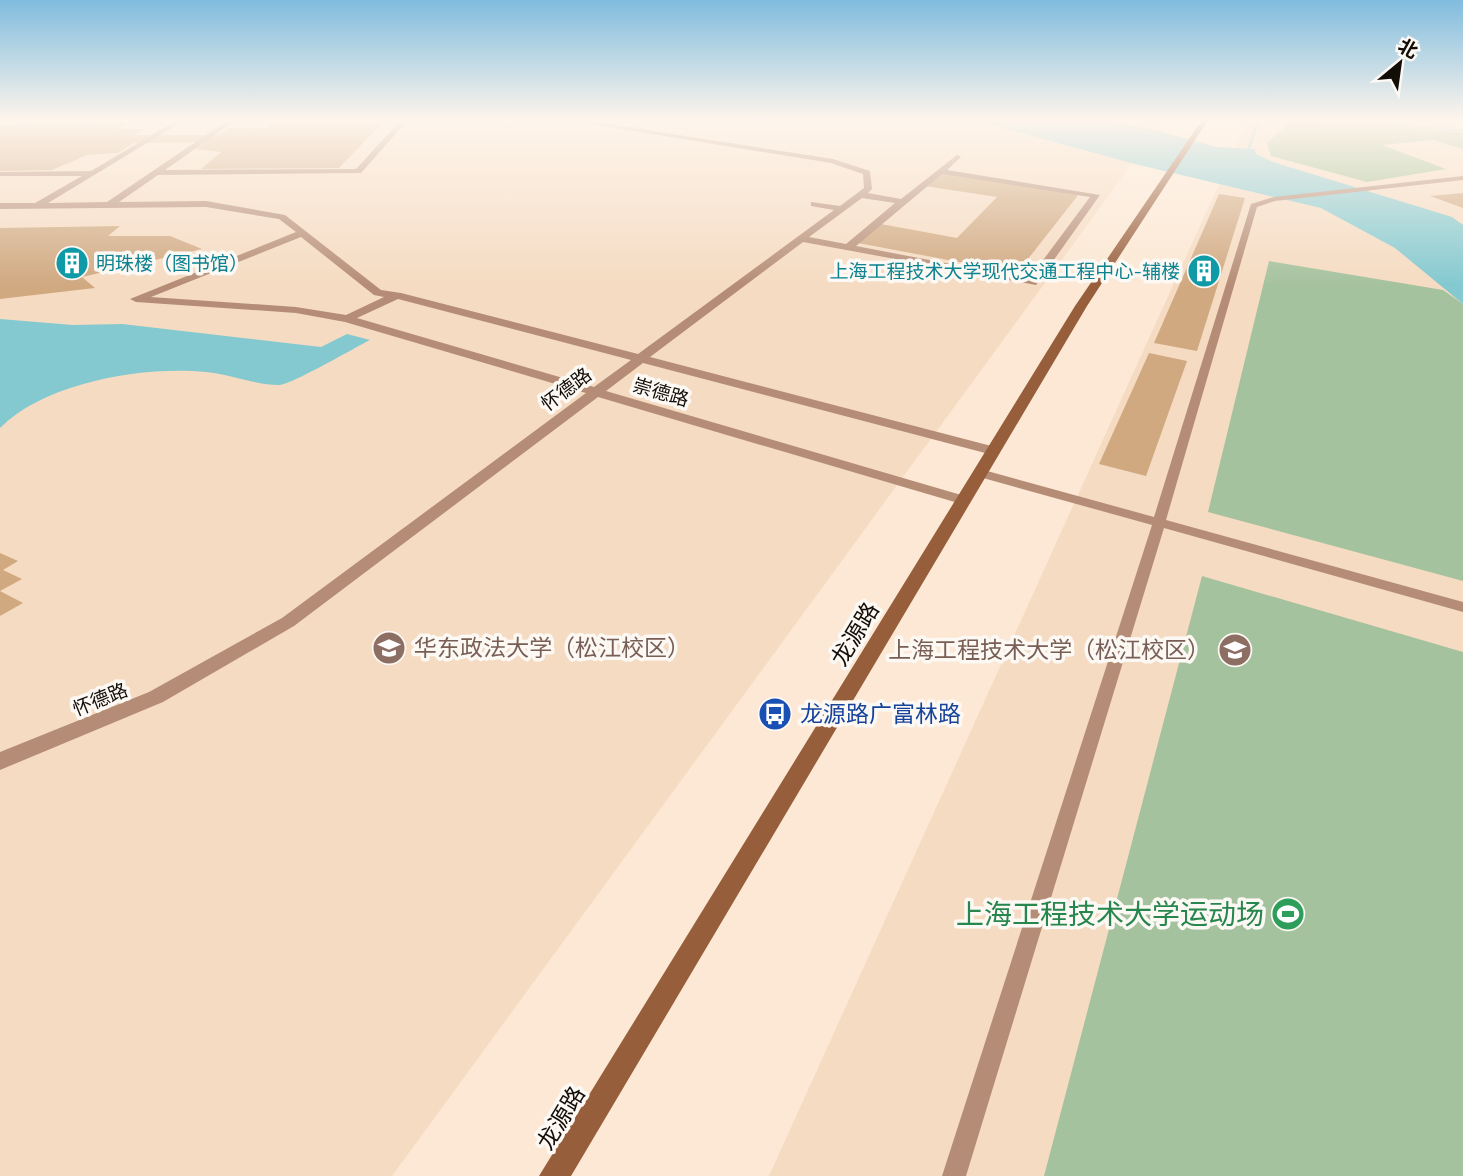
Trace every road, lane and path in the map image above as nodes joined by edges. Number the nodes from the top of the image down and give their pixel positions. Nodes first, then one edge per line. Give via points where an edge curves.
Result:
1 (89, 175) edge
2 (152, 175) edge
3 (867, 175) edge
4 (935, 175) edge
5 (965, 175) edge
6 (1170, 175) edge
7 (1463, 178) edge
8 (861, 195) junction
9 (903, 202) junction
10 (814, 204) dead end
11 (0, 205) edge
12 (38, 205) junction
13 (108, 205) junction
14 (842, 209) junction
15 (300, 234) junction
16 (802, 239) junction
17 (848, 247) junction
18 (397, 295) junction
19 (347, 319) junction
20 (641, 356) junction
21 (594, 392) junction
22 (994, 451) junction
23 (980, 473) junction
24 (963, 500) junction
25 (1159, 522) junction
26 (1463, 607) edge
27 (0, 761) edge
28 (554, 1176) edge
29 (954, 1176) edge

1 - 12 street
2 - 13 street
3 - 8 street via 868,190
4 - 9 street
5 - 17 street via 1096,195 1032,283
6 - 22 main road, 龙源路 via 1081,306
7 - 25 lane via 1274,199 1254,206
8 - 9 street
8 - 14 street, 怀德路
9 - 17 street
10 - 14 street
11 - 12 street, 崇德路
12 - 13 street, 崇德路
13 - 15 street, 崇德路 via 206,204 282,217
14 - 16 street, 怀德路
15 - 18 street, 崇德路 via 377,293
15 - 19 street, 崇德路 via 136,299 296,310
16 - 17 street
16 - 20 street, 怀德路
18 - 19 street
18 - 20 street, 崇德路
19 - 21 street, 崇德路
20 - 21 street, 怀德路
20 - 22 street, 崇德路
21 - 24 street, 崇德路
21 - 27 street, 怀德路 via 288,622 156,697
22 - 23 main road, 龙源路
23 - 24 main road, 龙源路
23 - 25 lane
24 - 28 main road, 龙源路
25 - 26 lane
25 - 29 lane

